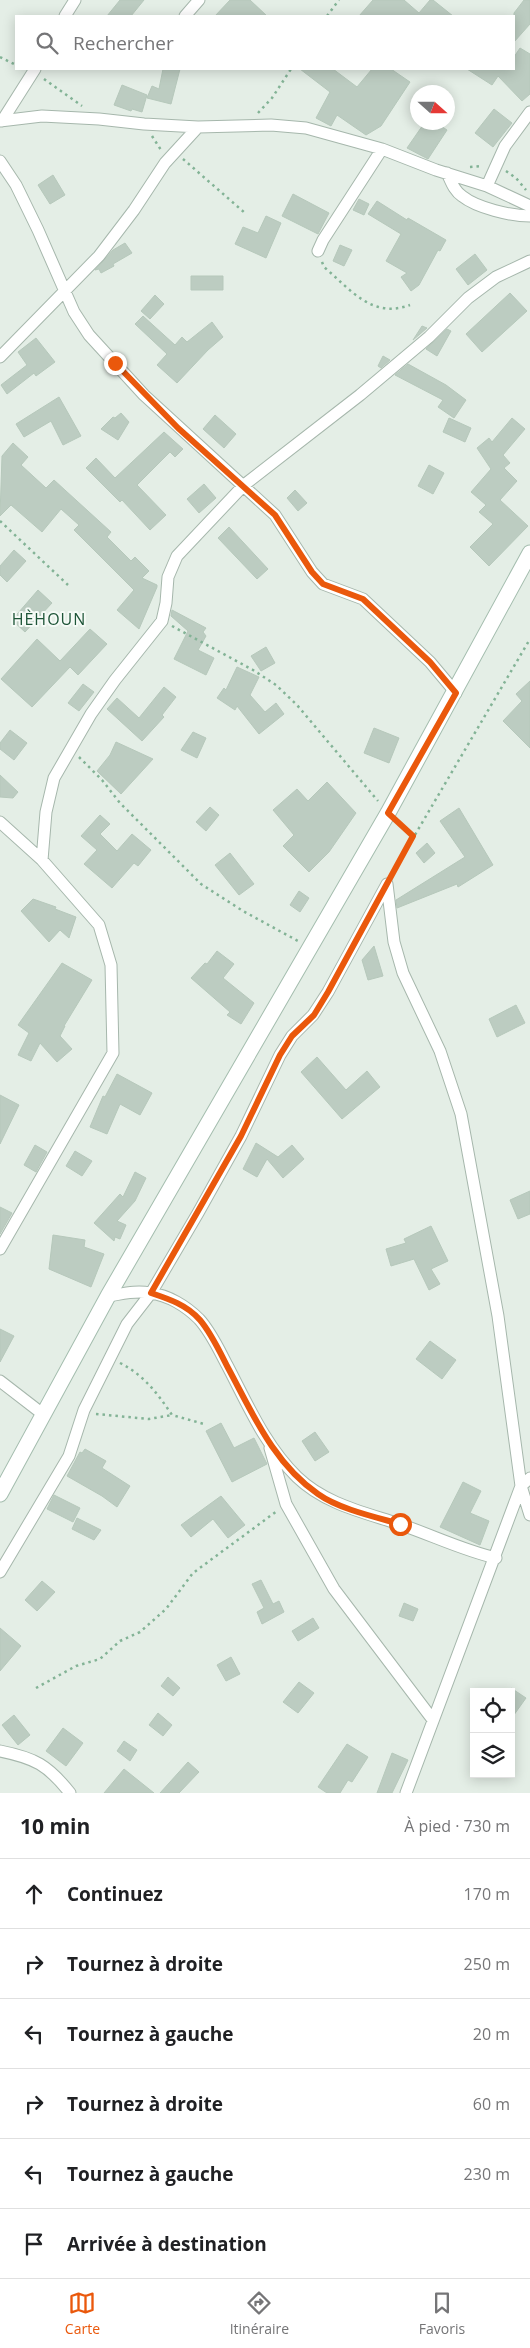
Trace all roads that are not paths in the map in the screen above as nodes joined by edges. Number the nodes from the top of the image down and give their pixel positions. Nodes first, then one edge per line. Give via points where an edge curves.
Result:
1 (75, 0) edge
2 (199, 0) edge
3 (66, 15) edge
4 (186, 15) edge
5 (34, 70) edge
6 (530, 112) edge
7 (1, 121) edge
8 (198, 127) junction
9 (382, 149) junction
10 (0, 161) edge
11 (446, 173) junction
12 (487, 186) junction
13 (530, 206) edge
14 (530, 216) edge
15 (318, 251) road end
16 (530, 261) edge
17 (65, 291) junction
18 (0, 357) edge
19 (244, 485) junction
20 (530, 553) edge
21 (456, 693) junction
22 (0, 822) edge
23 (42, 860) junction
24 (0, 1249) edge
25 (151, 1293) junction
26 (108, 1296) junction
27 (0, 1381) edge
28 (44, 1415) junction
29 (269, 1444) junction
30 (526, 1482) edge
31 (0, 1494) edge
32 (530, 1515) edge
33 (496, 1558) junction
34 (0, 1572) edge
35 (433, 1720) junction
36 (0, 1751) edge
37 (70, 1793) edge
38 (406, 1793) edge

1 - 3 street
2 - 4 street
5 - 7 street
6 - 12 street via 505,146
7 - 8 street via 42,116
8 - 9 street via 271,125 306,128
8 - 17 street via 165,163 99,256
9 - 11 street
9 - 15 street
10 - 17 street via 31,215
11 - 12 street
11 - 14 street via 454,188 472,202 506,214
12 - 13 street
16 - 19 street via 496,277 468,298 429,337 360,395
17 - 18 street
17 - 19 street via 74,312 90,335 144,394
19 - 21 street via 275,515 323,584 363,599 430,662
19 - 23 street via 177,556 168,577 162,621 114,680 54,778 46,812
20 - 21 main road
21 - 26 main road
22 - 23 street
23 - 24 street via 99,925 111,965 113,1053
25 - 26 street
25 - 29 street via 175,1301 199,1320
25 - 30 street via 241,1136 280,1055 292,1036 314,1015 387,884 394,942 403,973 440,1052 461,1114
25 - 34 street via 127,1324 84,1410 69,1456
26 - 28 main road
27 - 28 street
28 - 31 main road
29 - 33 street via 296,1477 320,1496 468,1552
29 - 35 street via 286,1504 334,1589
30 - 32 street
30 - 33 street
33 - 35 street
35 - 38 street
36 - 37 street via 28,1757 56,1775

